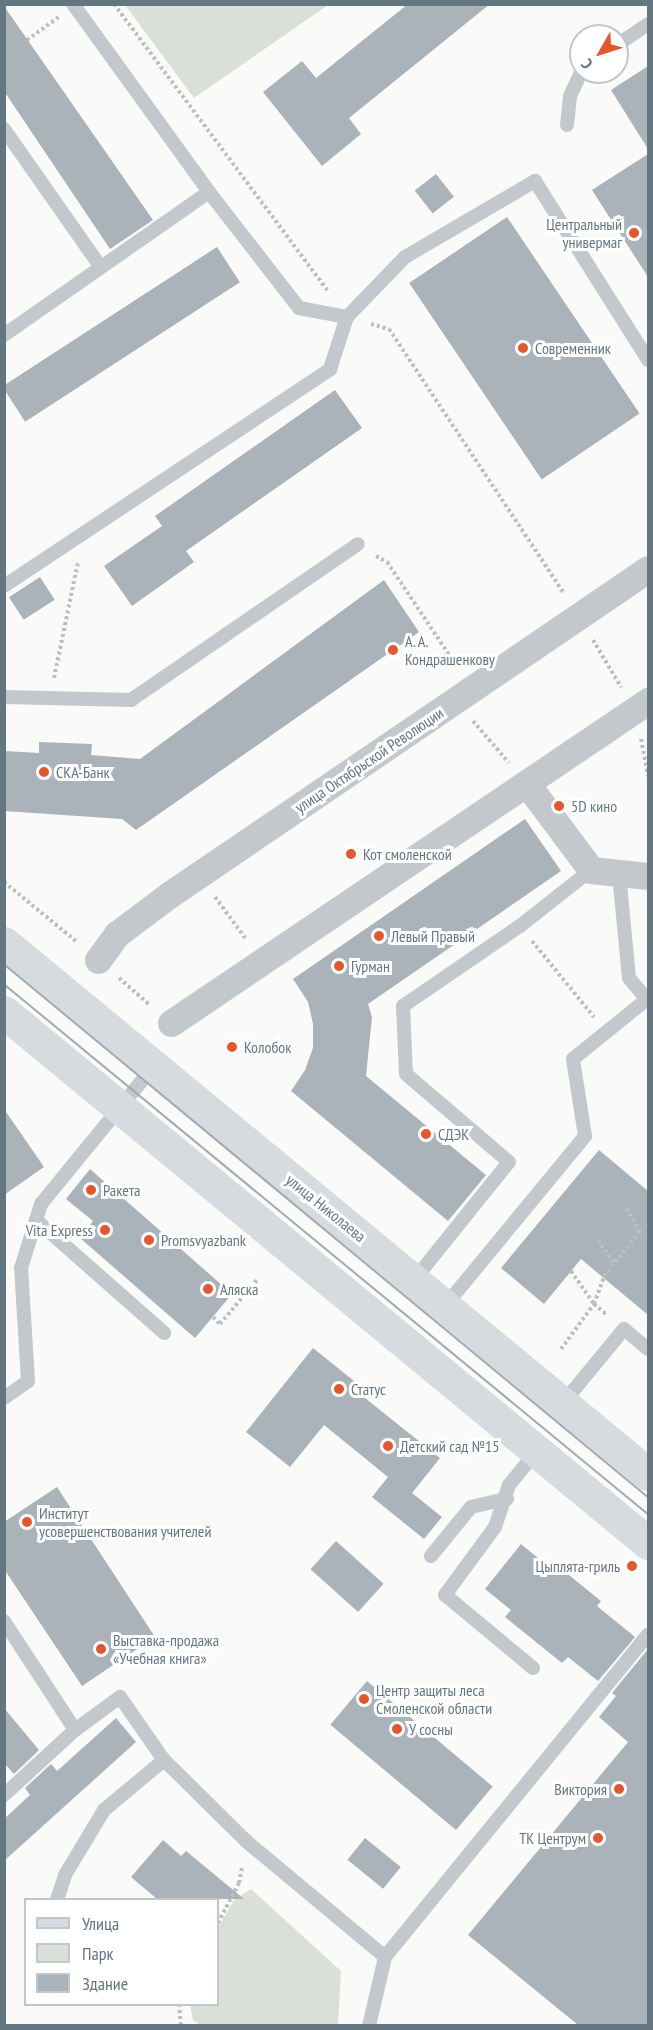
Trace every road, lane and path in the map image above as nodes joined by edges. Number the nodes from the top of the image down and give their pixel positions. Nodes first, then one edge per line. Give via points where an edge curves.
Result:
1 (114, 4) edge
2 (74, 5) edge
3 (648, 24) edge
4 (629, 37) edge
5 (27, 40) dead end
6 (576, 84) edge
7 (567, 125) dead end
8 (4, 129) edge
9 (208, 192) junction
10 (100, 266) junction
11 (347, 317) junction
12 (4, 335) edge
13 (648, 360) edge
14 (84, 535) junction
15 (358, 544) joint
16 (648, 569) edge
17 (4, 586) edge
18 (580, 616) junction
19 (464, 695) junction
20 (4, 697) edge
21 (50, 698) junction
22 (642, 706) edge
23 (648, 776) edge
24 (527, 784) junction
25 (591, 870) junction
26 (199, 874) junction
27 (619, 874) junction
28 (648, 876) edge
29 (520, 927) junction
30 (4, 943) edge
31 (98, 960) dead end
32 (262, 962) junction
33 (648, 1000) edge
34 (4, 1012) edge
35 (171, 1023) dead end
36 (606, 1032) junction
37 (154, 1066) junction
38 (120, 1110) junction
39 (625, 1206) dead end
40 (36, 1220) junction
41 (598, 1240) dead end
42 (614, 1264) junction
43 (571, 1271) dead end
44 (257, 1280) dead end
45 (414, 1280) junction
46 (594, 1304) junction
47 (445, 1306) junction
48 (213, 1317) dead end
49 (624, 1329) junction
50 (164, 1333) dead end
51 (561, 1348) dead end
52 (648, 1349) edge
53 (4, 1398) edge
54 (563, 1403) junction
55 (537, 1451) junction
56 (648, 1474) edge
57 (507, 1499) junction
58 (648, 1543) edge
59 (431, 1556) dead end
60 (4, 1621) edge
61 (648, 1635) edge
62 (533, 1668) dead end
63 (75, 1730) junction
64 (165, 1760) junction
65 (4, 1795) edge
66 (246, 1841) junction
67 (57, 1898) edge
68 (219, 1921) edge
69 (385, 1957) junction
70 (179, 2006) edge
71 (181, 2025) edge
72 (369, 2025) edge

1 - 11 path
2 - 5 path
2 - 9 lane
3 - 4 lane
6 - 7 lane
8 - 10 lane
9 - 10 lane
9 - 11 lane via 299,308
10 - 12 lane
11 - 13 lane via 405,256 535,181
11 - 14 lane via 330,369
11 - 18 path via 388,329
14 - 17 lane
14 - 21 path
15 - 19 path via 387,562
15 - 21 lane via 130,700
16 - 18 street, улица Октябрьской Революции
18 - 19 street, улица Октябрьской Революции
18 - 22 path
19 - 24 path
19 - 26 street, улица Октябрьской Революции
20 - 21 lane
22 - 23 path
22 - 24 street
24 - 25 street
24 - 32 street
25 - 27 street
25 - 29 lane
26 - 31 street, улица Октябрьской Революции via 117,934
26 - 32 path
27 - 28 street
27 - 33 lane via 629,978
29 - 36 path
29 - 45 lane via 403,1006 406,1074 509,1162
30 - 37 main road, улица Николаева
32 - 35 street
33 - 36 lane
34 - 38 main road
36 - 47 lane via 573,1059 585,1136
37 - 38 lane
37 - 45 main road, улица Николаева
38 - 40 lane via 41,1204
38 - 55 main road
39 - 42 path via 640,1232
40 - 50 lane
40 - 53 lane via 21,1268 28,1381
41 - 42 path
42 - 46 path via 604,1276
43 - 46 path
44 - 48 path via 220,1324
45 - 47 main road, улица Николаева
46 - 49 path
46 - 51 path
47 - 54 main road, улица Николаева
49 - 52 lane
49 - 54 lane
54 - 56 main road, улица Николаева
55 - 57 lane via 509,1485
55 - 58 main road
57 - 59 lane via 471,1507
57 - 62 lane via 495,1527 445,1595
60 - 63 lane
61 - 69 lane
63 - 64 lane via 120,1697
63 - 65 lane
64 - 66 lane
64 - 67 lane via 104,1810 64,1875
66 - 68 path via 239,1883
66 - 69 lane
69 - 72 lane
70 - 71 path

